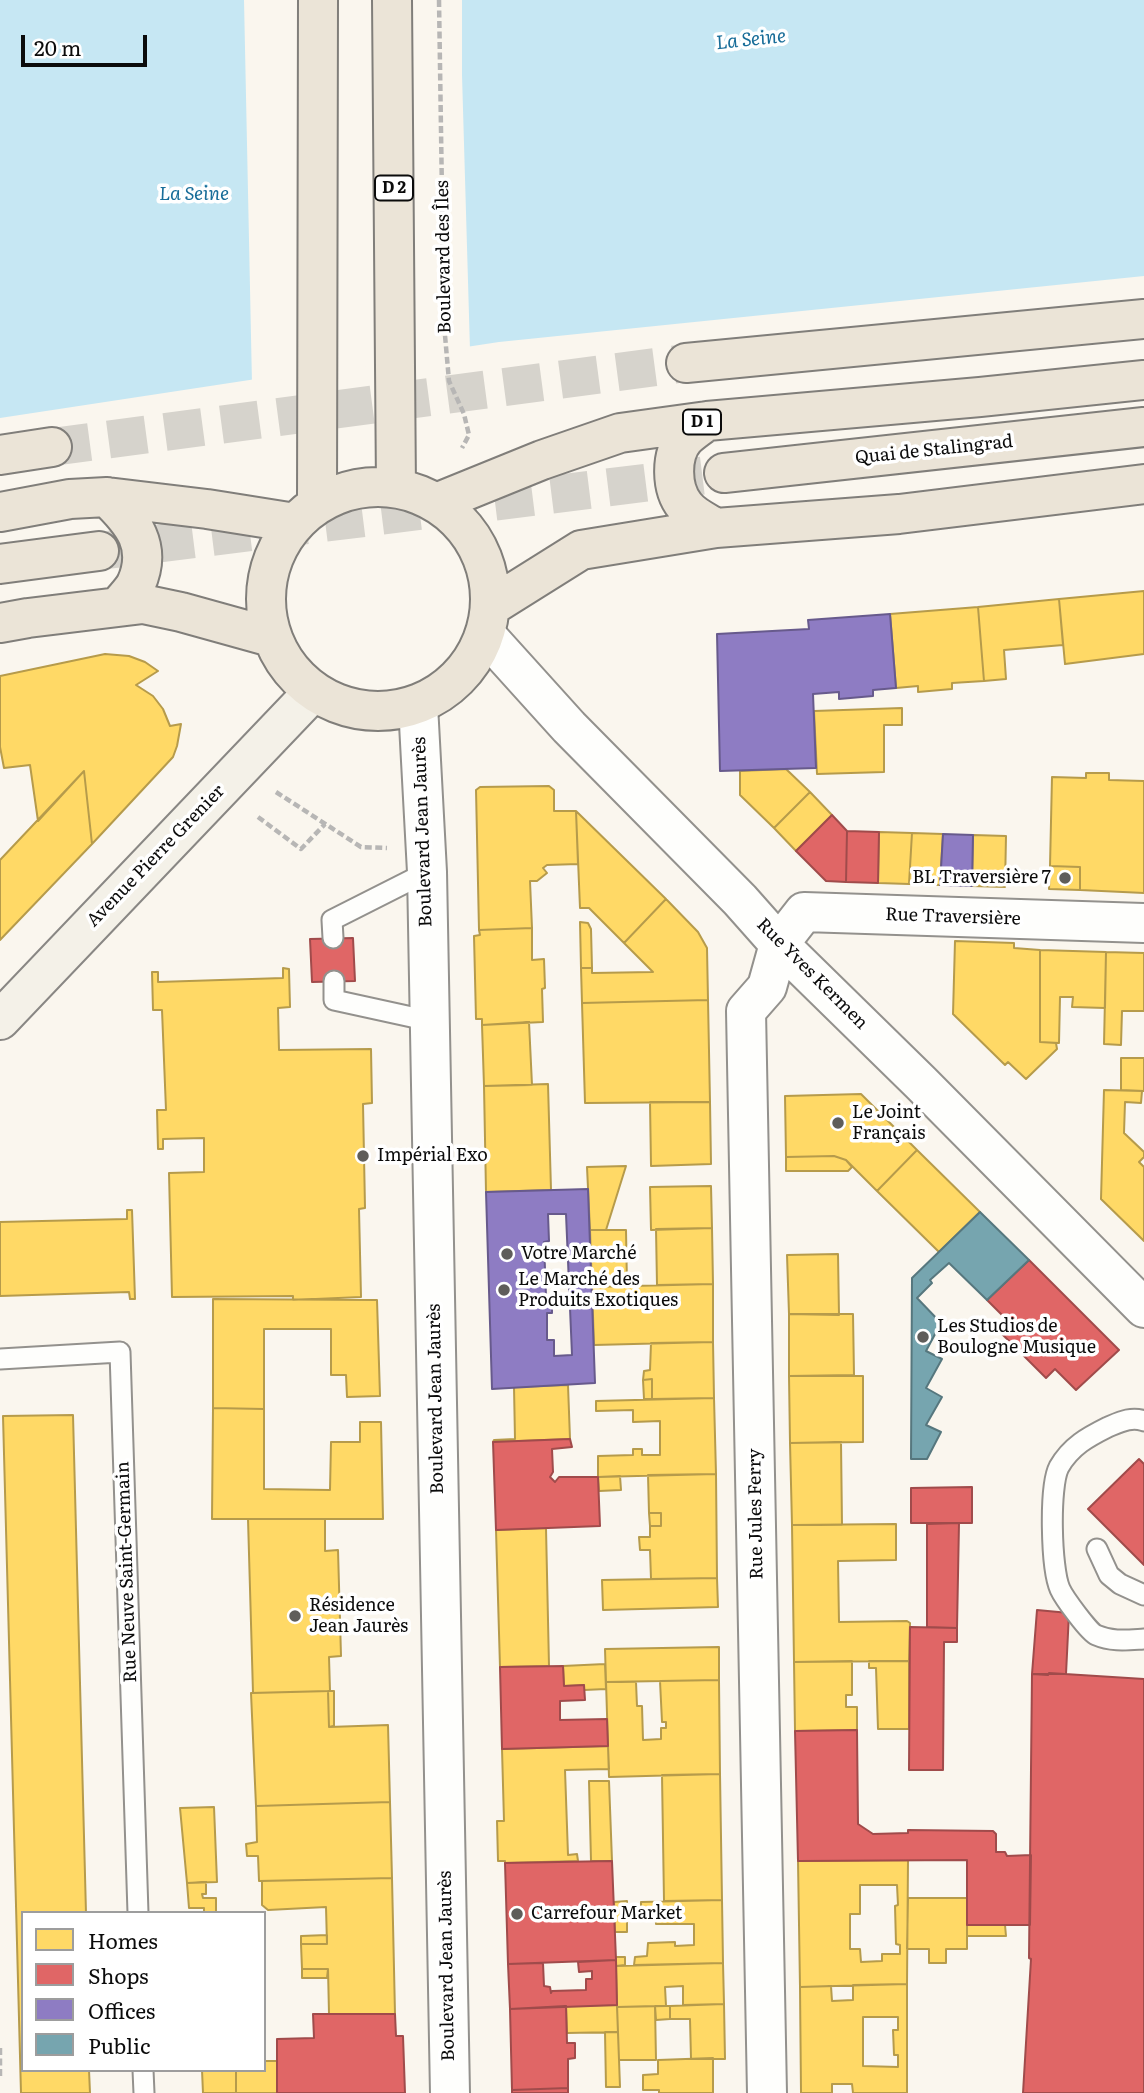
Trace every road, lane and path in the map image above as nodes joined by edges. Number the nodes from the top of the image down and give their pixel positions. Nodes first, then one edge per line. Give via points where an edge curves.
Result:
1 (318, 0) edge
2 (392, 0) edge
3 (439, 0) edge
4 (1144, 320) edge
5 (686, 363) tunnel mouth
6 (1144, 380) edge
7 (707, 421) junction
8 (1144, 428) edge
9 (52, 447) tunnel mouth
10 (0, 455) edge
11 (724, 473) tunnel mouth
12 (1144, 484) edge
13 (396, 488) junction
14 (107, 497) junction
15 (436, 503) junction
16 (0, 512) edge
17 (306, 514) junction
18 (716, 528) junction
19 (99, 551) tunnel mouth
20 (0, 564) edge
21 (119, 606) junction
22 (488, 620) junction
23 (0, 623) edge
24 (271, 637) junction
25 (313, 692) junction
26 (418, 705) junction
27 (276, 792) dead end
28 (258, 817) dead end
29 (325, 824) junction
30 (426, 860) junction
31 (1144, 923) edge
32 (333, 939) dead end
33 (779, 944) junction
34 (334, 981) dead end
35 (0, 1020) edge
36 (430, 1021) junction
37 (1144, 1308) edge
38 (0, 1359) edge
39 (1144, 1421) edge
40 (1097, 1549) dead end
41 (1144, 1595) edge
42 (1144, 1639) edge
43 (138, 1911) edge
44 (0, 2049) edge
45 (143, 2072) edge
46 (0, 2079) edge
47 (144, 2093) edge
48 (450, 2093) edge
49 (767, 2093) edge

1 - 17 main road via 318,387
2 - 13 main road, D 2
3 - 15 path, Boulevard des Îles via 444,324 449,381 469,435
4 - 5 main road
6 - 7 main road, D 1
7 - 15 main road, D 1 via 620,433
7 - 18 main road, D 1 via 684,439 674,472 683,505
8 - 11 main road, Quai de Stalingrad
9 - 10 main road
12 - 18 main road via 899,514
13 - 15 main road
13 - 17 main road via 342,492
14 - 16 main road
14 - 17 main road
14 - 21 main road via 127,517 143,552 135,585
15 - 22 main road via 460,522 478,547 488,576
17 - 24 main road via 278,548 267,576 265,607
18 - 22 main road via 581,550
19 - 20 main road
21 - 23 main road
21 - 24 main road via 143,604
22 - 26 main road via 470,664 447,688
22 - 33 street, Rue Yves Kermen via 569,727
24 - 25 main road via 288,668
25 - 26 main road via 346,707 382,712
25 - 35 main road, Avenue Pierre Grenier
26 - 30 street, Boulevard Jean Jaurès
27 - 29 path
28 - 29 path via 301,849
29 - 30 path via 361,847
30 - 32 lane via 332,920
30 - 36 street, Boulevard Jean Jaurès
31 - 33 street, Rue Traversière via 804,912
33 - 37 street, Rue Yves Kermen
33 - 49 street, Rue Jules Ferry via 767,987 746,1011
34 - 36 lane via 334,1000
36 - 48 street, Boulevard Jean Jaurès
38 - 43 lane, Rue Neuve Saint-Germain via 120,1352
39 - 42 lane via 1122,1420 1072,1448 1058,1469 1052,1505 1060,1591 1093,1634 1115,1641
40 - 41 lane via 1109,1575
44 - 46 path
45 - 47 lane

